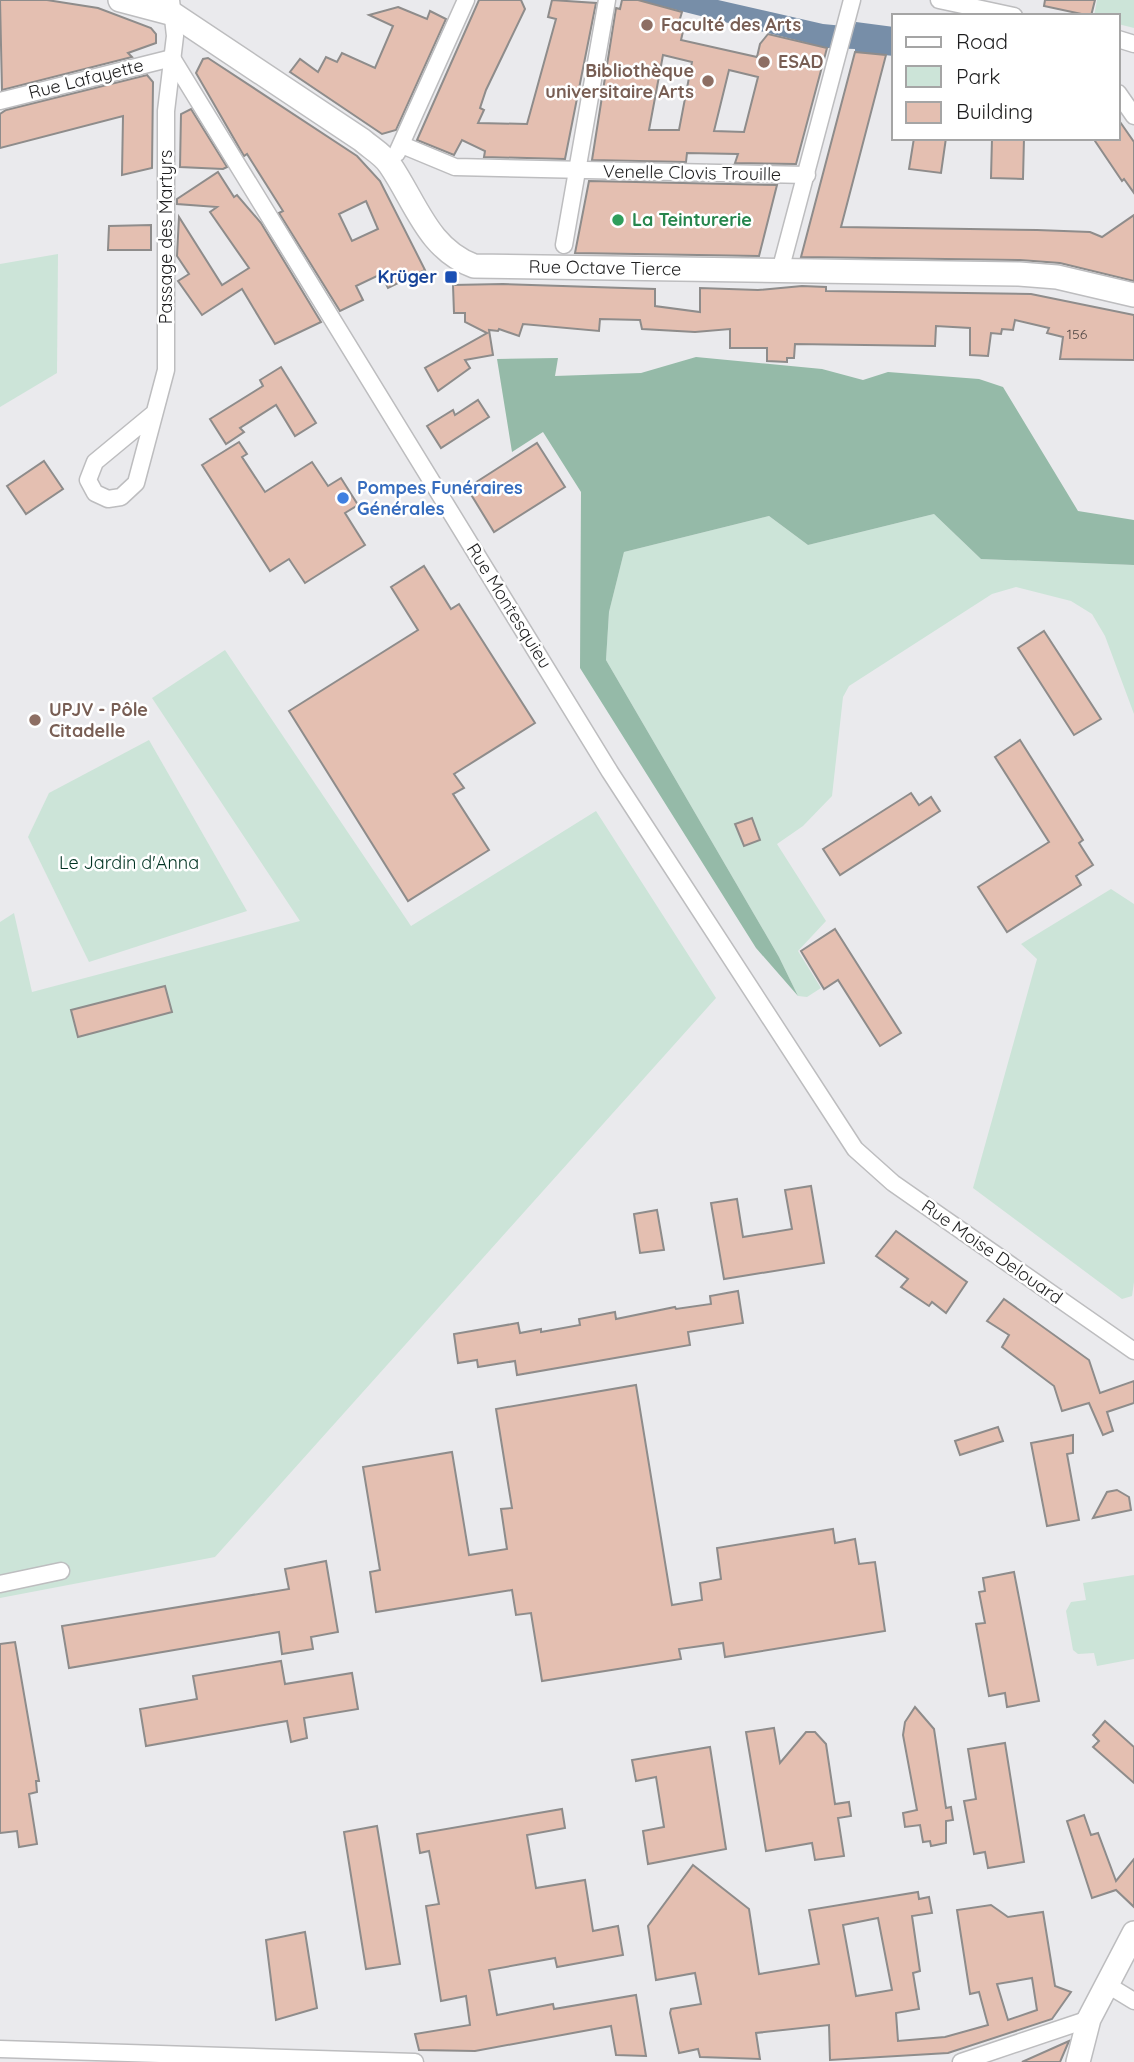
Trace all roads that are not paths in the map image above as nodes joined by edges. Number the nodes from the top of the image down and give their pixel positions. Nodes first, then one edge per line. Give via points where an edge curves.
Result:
1 (120, 0) edge
2 (466, 0) edge
3 (607, 0) edge
4 (852, 0) edge
5 (939, 0) edge
6 (172, 7) edge
7 (1005, 14) edge
8 (172, 58) junction
9 (1120, 96) edge
10 (0, 100) edge
11 (1134, 116) edge
12 (396, 154) junction
13 (576, 170) junction
14 (807, 175) junction
15 (564, 245) dead end
16 (780, 271) junction
17 (1134, 295) edge
18 (153, 414) junction
19 (855, 1149) joint
20 (1134, 1351) edge
21 (61, 1571) dead end
22 (0, 1584) edge
23 (1134, 1933) edge
24 (1106, 1984) junction
25 (1134, 2001) edge
26 (1089, 2019) junction
27 (0, 2049) edge
28 (415, 2062) edge
29 (961, 2062) edge
30 (1078, 2062) edge

1 - 6 street, Rue Octave Tierce
2 - 12 street
3 - 13 street
4 - 14 street
5 - 7 street
6 - 8 street, Passage des Martyrs via 176,36
6 - 12 street, Rue Octave Tierce via 362,140
8 - 10 street, Rue Lafayette
8 - 18 street, Passage des Martyrs via 166,111 166,369
8 - 19 street, Rue Montesquieu via 610,772
9 - 11 street
12 - 13 street, Venelle Clovis Trouille via 455,167
12 - 16 street, Rue Octave Tierce via 441,247 474,266
13 - 14 street, Venelle Clovis Trouille
13 - 15 street
14 - 16 street
16 - 17 street, Rue Octave Tierce via 1019,274 1057,277
18 - 18 street, Passage des Martyrs via 94,462 88,480 95,493 108,499 121,497 136,483
19 - 20 street, Rue Moise Delouard via 893,1183
21 - 22 street
23 - 24 street
24 - 25 street
24 - 26 street
26 - 29 street
26 - 30 street
27 - 28 street

